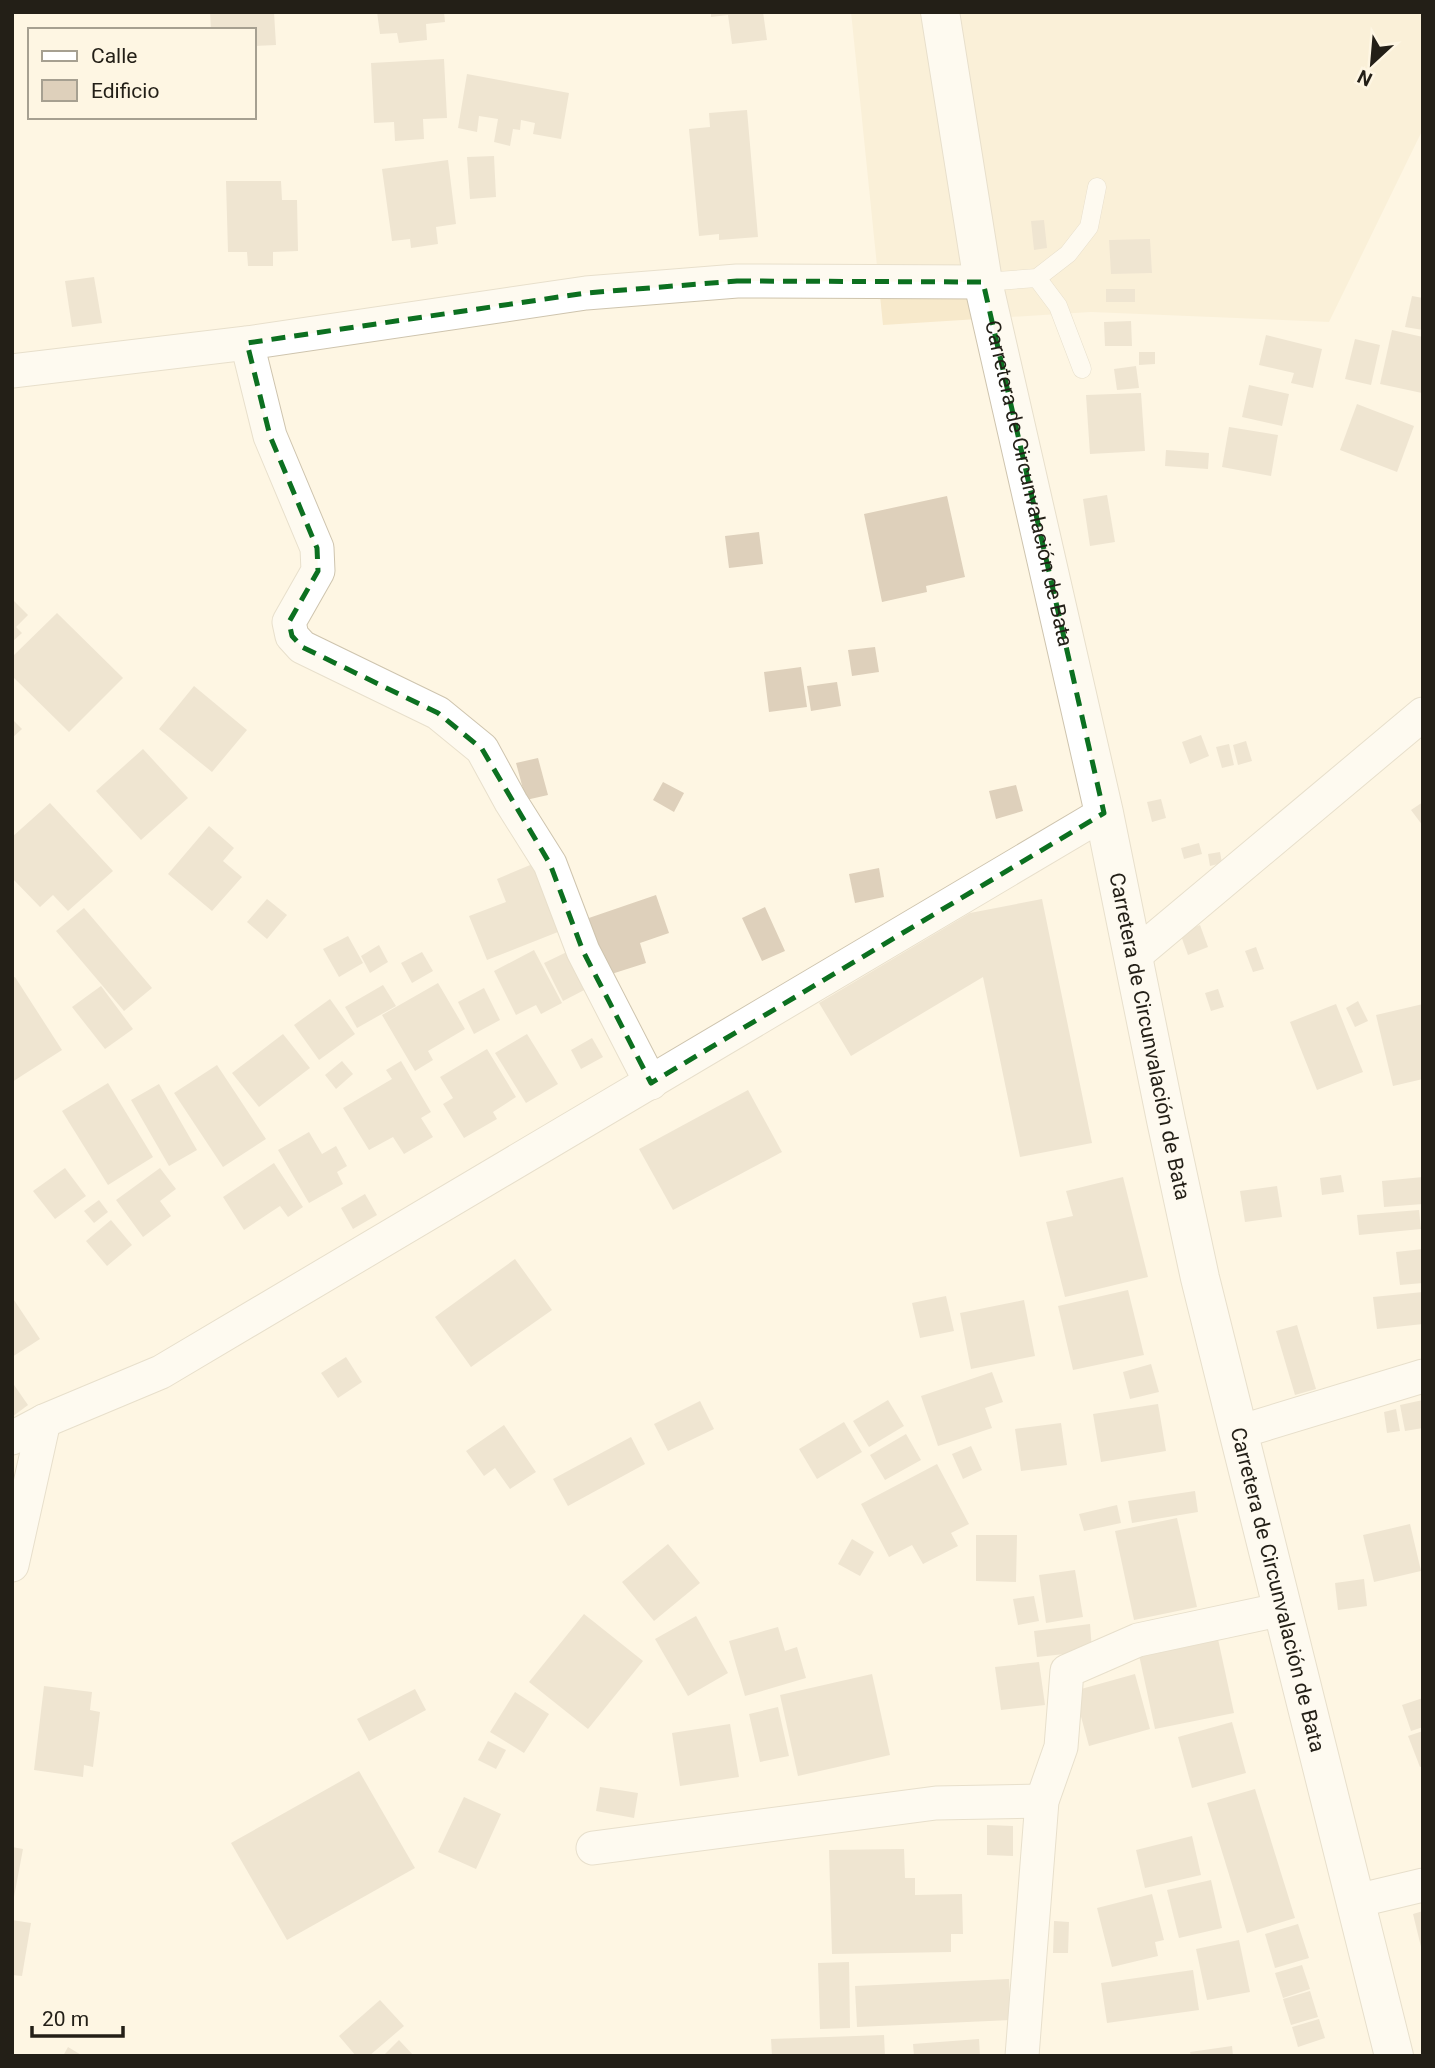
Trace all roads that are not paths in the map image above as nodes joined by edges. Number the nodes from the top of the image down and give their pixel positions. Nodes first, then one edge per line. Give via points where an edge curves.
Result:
1 (940, 12) edge
2 (1097, 187) dead end
3 (1037, 278) junction
4 (983, 282) junction
5 (247, 343) junction
6 (1082, 369) dead end
7 (12, 372) edge
8 (1423, 714) edge
9 (1104, 813) junction
10 (1133, 957) junction
11 (651, 1083) junction
12 (1423, 1376) edge
13 (44, 1421) junction
14 (1239, 1432) junction
15 (12, 1438) edge
16 (12, 1565) edge
17 (1283, 1609) junction
18 (1042, 1801) junction
19 (593, 1847) dead end
20 (1423, 1885) edge
21 (1356, 1901) junction
22 (1022, 2056) edge
23 (1394, 2056) edge

1 - 4 main road, Carretera de Circunvalación de Bata
2 - 3 lane via 1088,227 1068,254
3 - 4 lane
3 - 6 lane via 1058,306
4 - 5 street via 737,281 586,293
4 - 9 main road, Carretera de Circunvalación de Bata
5 - 7 street
5 - 11 street via 270,436 317,548 318,571 289,622 292,636 302,647 438,713 482,749 550,863 583,951
8 - 10 street
9 - 10 main road, Carretera de Circunvalación de Bata
9 - 11 street
10 - 14 main road, Carretera de Circunvalación de Bata via 1197,1265
11 - 13 street via 162,1372
12 - 14 street
13 - 15 street
13 - 16 street
14 - 17 main road, Carretera de Circunvalación de Bata
17 - 18 street via 1138,1640 1067,1671 1061,1746
17 - 21 main road, Carretera de Circunvalación de Bata
18 - 19 street via 936,1803
18 - 22 street
20 - 21 street
21 - 23 main road, Carretera de Circunvalación de Bata

